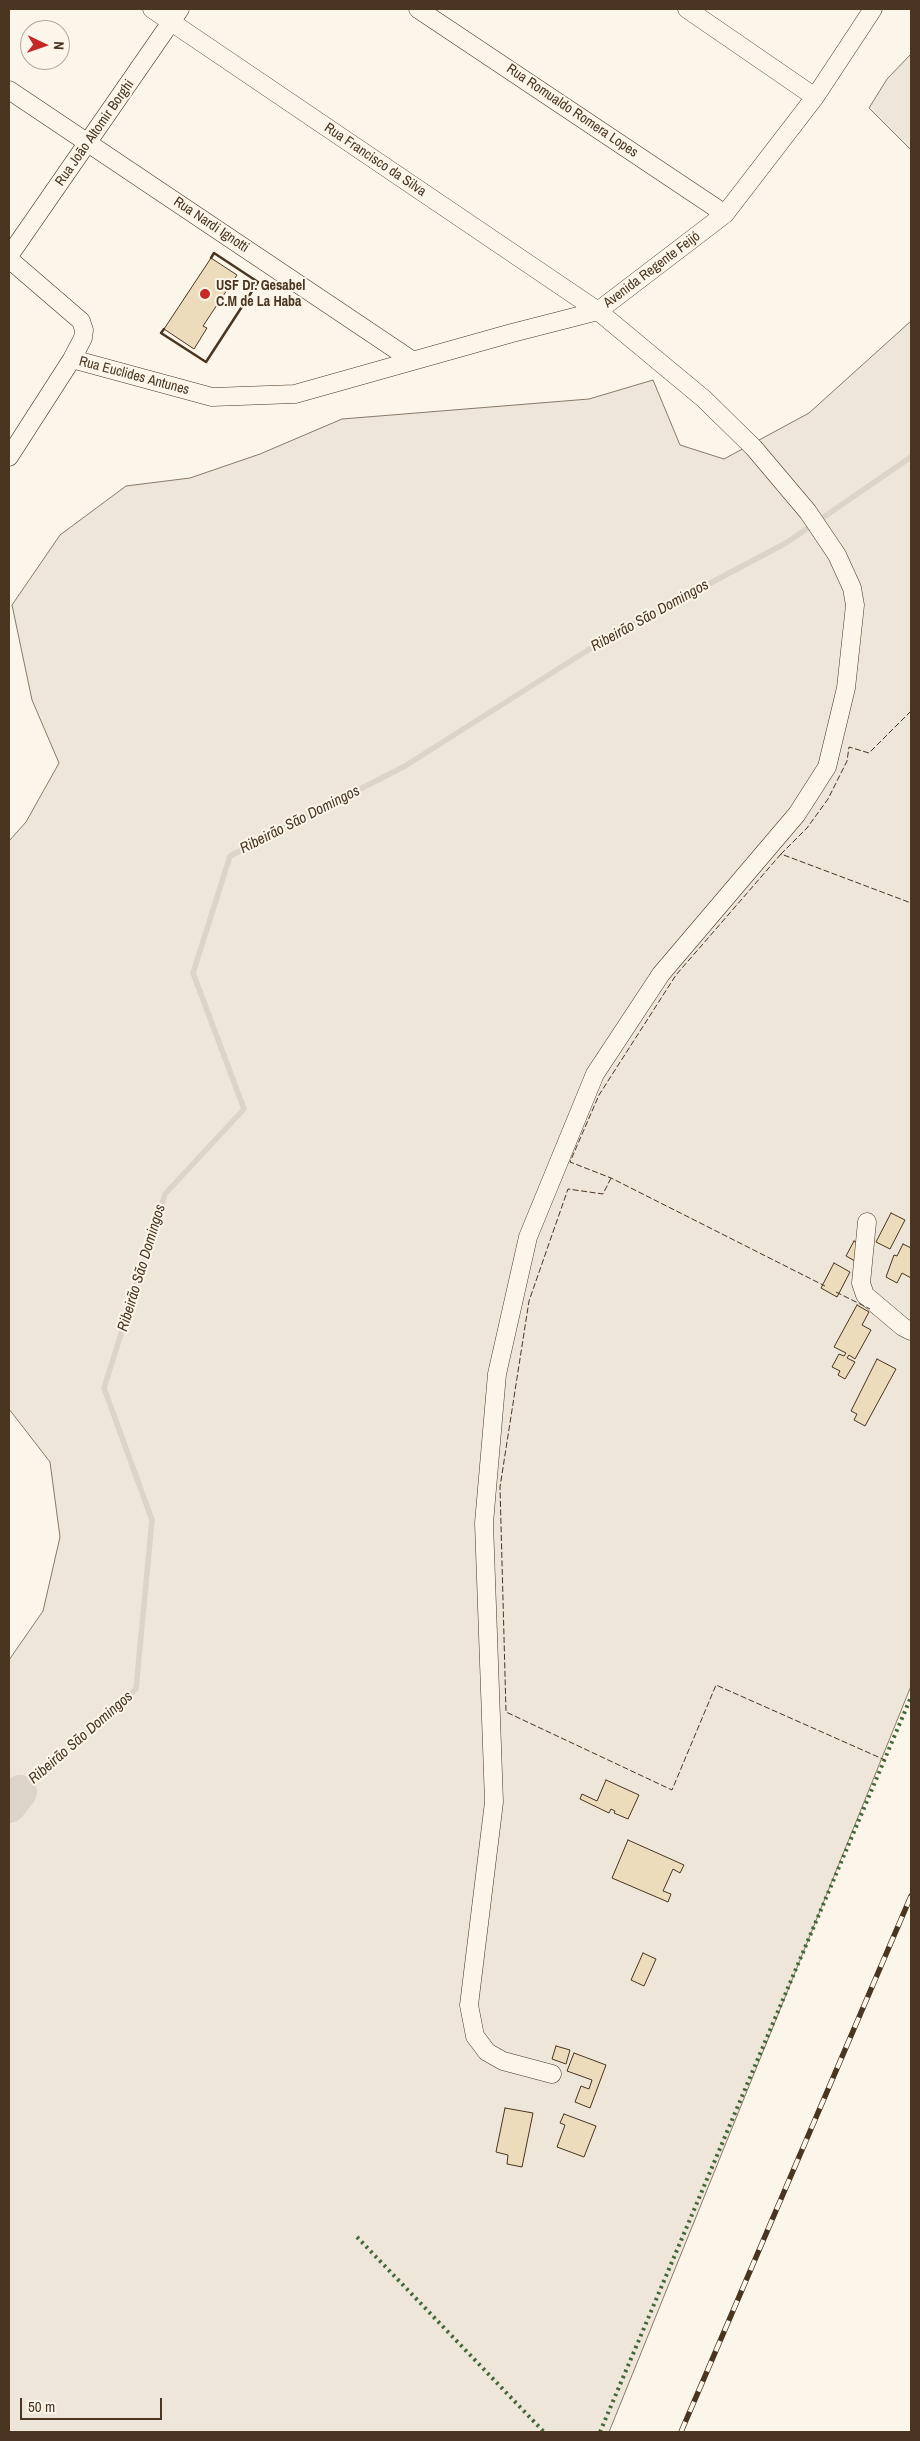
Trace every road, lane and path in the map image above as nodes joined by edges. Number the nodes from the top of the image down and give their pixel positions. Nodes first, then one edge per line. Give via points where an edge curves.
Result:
1 (152, 9) edge
2 (418, 9) edge
3 (687, 9) edge
4 (874, 9) edge
5 (176, 15) edge
6 (9, 90) edge
7 (815, 97) junction
8 (88, 143) junction
9 (725, 214) junction
10 (9, 258) edge
11 (598, 311) junction
12 (72, 358) junction
13 (413, 361) junction
14 (212, 397) joint
15 (9, 457) edge
16 (867, 1222) dead end
17 (911, 1331) edge
18 (552, 2074) dead end

1 - 5 street, Rua Francisco da Silva
2 - 9 street, Rua Romualdo Romera Lopes
3 - 7 street
4 - 7 street, Avenida Regente Feijó
5 - 8 street, Rua João Altomir Borghi
5 - 11 street, Rua Francisco da Silva
6 - 8 street, Rua Nardi Ignotti
7 - 9 street, Avenida Regente Feijó
8 - 10 street, Rua João Altomir Borghi
8 - 13 street, Rua Nardi Ignotti
9 - 11 street, Avenida Regente Feijó
10 - 12 street, Rua Euclides Antunes via 81,321 83,338
11 - 13 street, Avenida Regente Feijó
11 - 18 street, Rua Francisco da Silva via 704,398 754,448 808,512 837,555 852,588 855,605 846,688 827,767 797,814 661,974 595,1074 528,1237 497,1374 484,1523 494,1802 469,2005 475,2036 487,2052 503,2061
12 - 14 street, Rua Euclides Antunes
12 - 15 street
13 - 14 street, Avenida Regente Feijó via 295,394
16 - 17 street via 861,1283 865,1295

